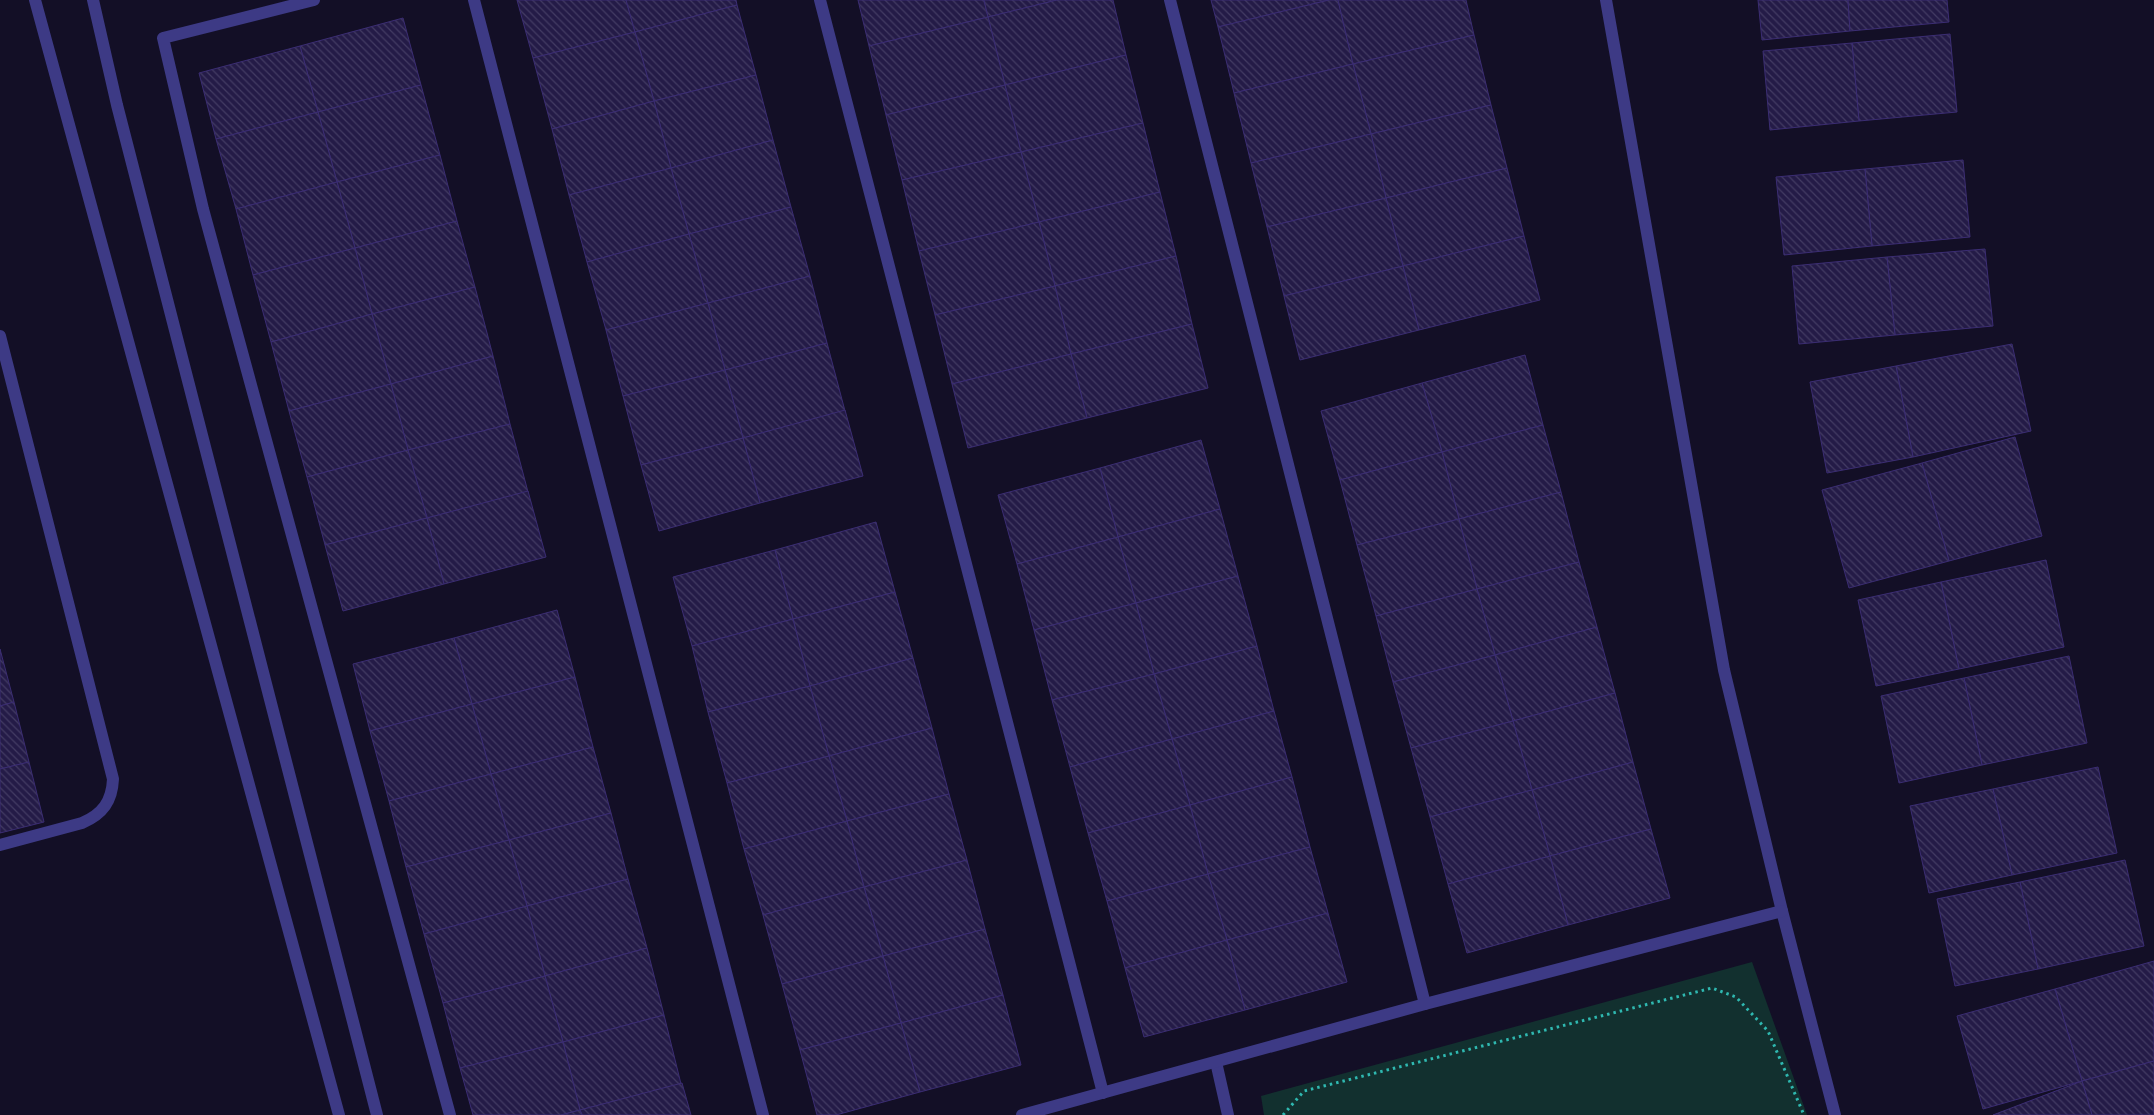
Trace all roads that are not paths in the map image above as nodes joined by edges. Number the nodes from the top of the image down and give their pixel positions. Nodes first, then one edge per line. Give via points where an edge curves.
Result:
1 (35, 0) edge
2 (93, 0) edge
3 (314, 0) edge
4 (474, 0) edge
5 (820, 0) edge
6 (1170, 0) edge
7 (1606, 0) edge
8 (0, 336) edge
9 (5, 379) edge
10 (0, 845) edge
11 (1782, 911) junction
12 (1425, 1004) junction
13 (1216, 1062) junction
14 (1103, 1094) junction
15 (339, 1115) edge
16 (377, 1115) edge
17 (450, 1115) edge
18 (763, 1115) edge
19 (1022, 1115) edge
20 (1228, 1115) edge
21 (1834, 1115) edge

1 - 15 street
2 - 16 street via 122,125
3 - 17 street via 163,38 203,209
4 - 18 street
5 - 14 street
6 - 12 street
7 - 11 street via 1724,670
8 - 9 street
9 - 10 street via 113,779 109,802 93,818
11 - 12 street
11 - 21 street
12 - 13 street
13 - 14 street
13 - 20 street
14 - 19 street

